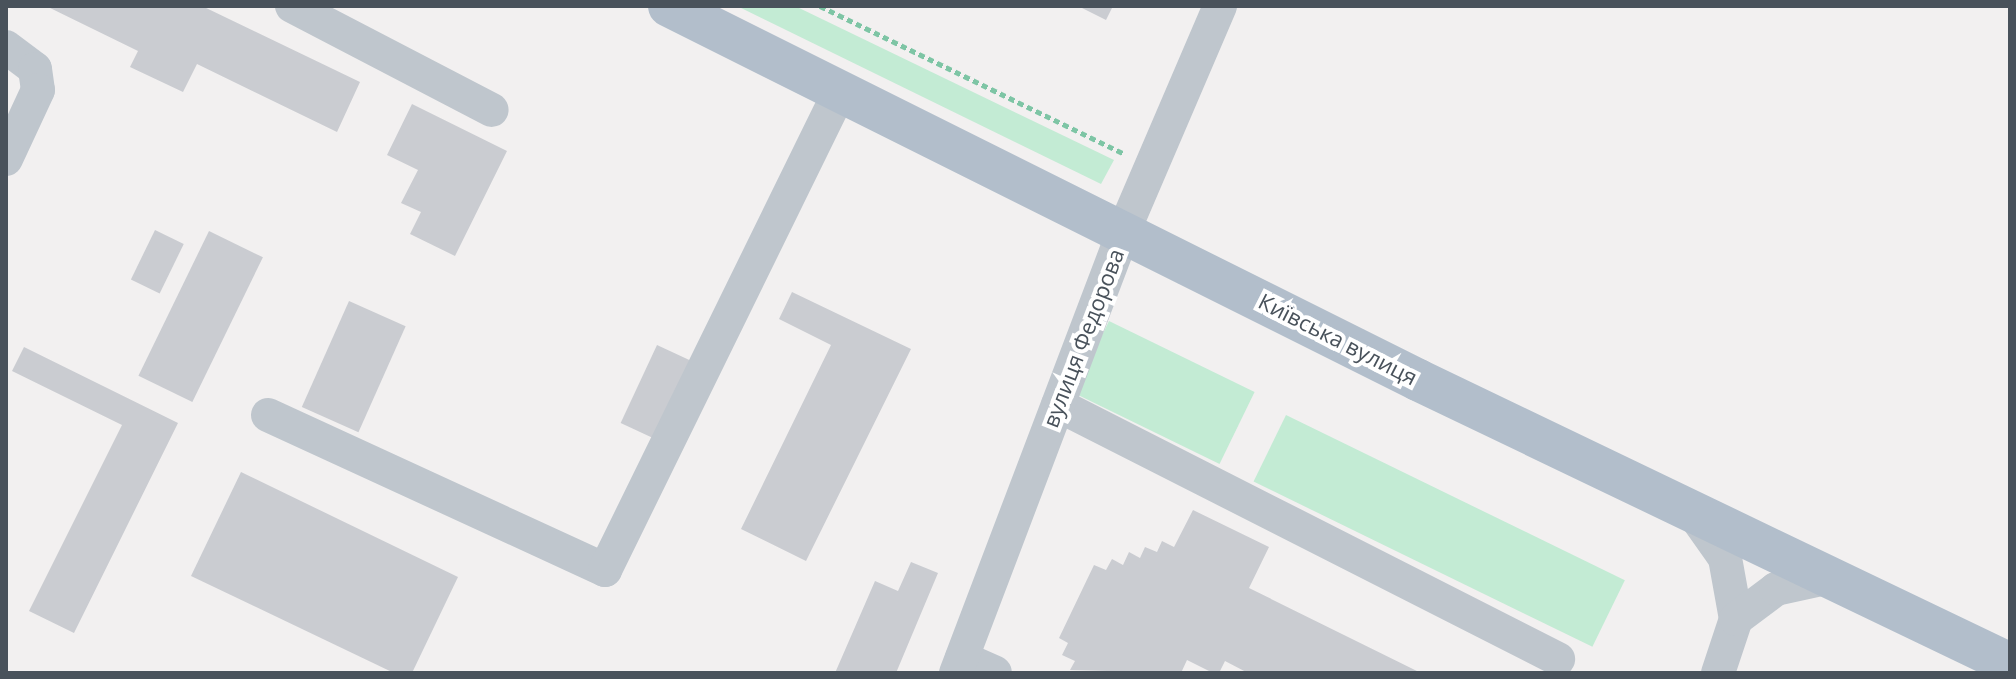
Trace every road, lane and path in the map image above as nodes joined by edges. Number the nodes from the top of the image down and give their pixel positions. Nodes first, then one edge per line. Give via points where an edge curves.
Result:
1 (292, 6) edge
2 (669, 6) edge
3 (820, 6) edge
4 (1220, 6) edge
5 (6, 47) edge
6 (840, 91) junction
7 (492, 110) dead end
8 (6, 159) edge
9 (1153, 167) junction
10 (1124, 230) junction
11 (1058, 405) junction
12 (268, 415) dead end
13 (1690, 510) junction
14 (1830, 577) junction
15 (1736, 619) junction
16 (1947, 633) junction
17 (1558, 659) dead end
18 (2010, 664) edge
19 (959, 665) edge
20 (1727, 669) edge
21 (995, 673) edge
22 (1979, 673) edge

1 - 7 street
2 - 6 main road, Київська вулиця
3 - 9 path
4 - 9 street, вулиця Федорова
5 - 8 street via 35,69 38,90
6 - 10 main road, Київська вулиця
6 - 12 street via 605,570
9 - 10 street, вулиця Федорова
10 - 11 street, вулиця Федорова
10 - 13 main road, Київська вулиця
11 - 17 street
11 - 19 street, вулиця Федорова
13 - 14 main road, Київська вулиця
13 - 15 street via 1725,558
14 - 15 street via 1776,589
14 - 16 main road, Київська вулиця
15 - 20 street
16 - 18 main road, Київська вулиця
16 - 22 street
19 - 21 street

